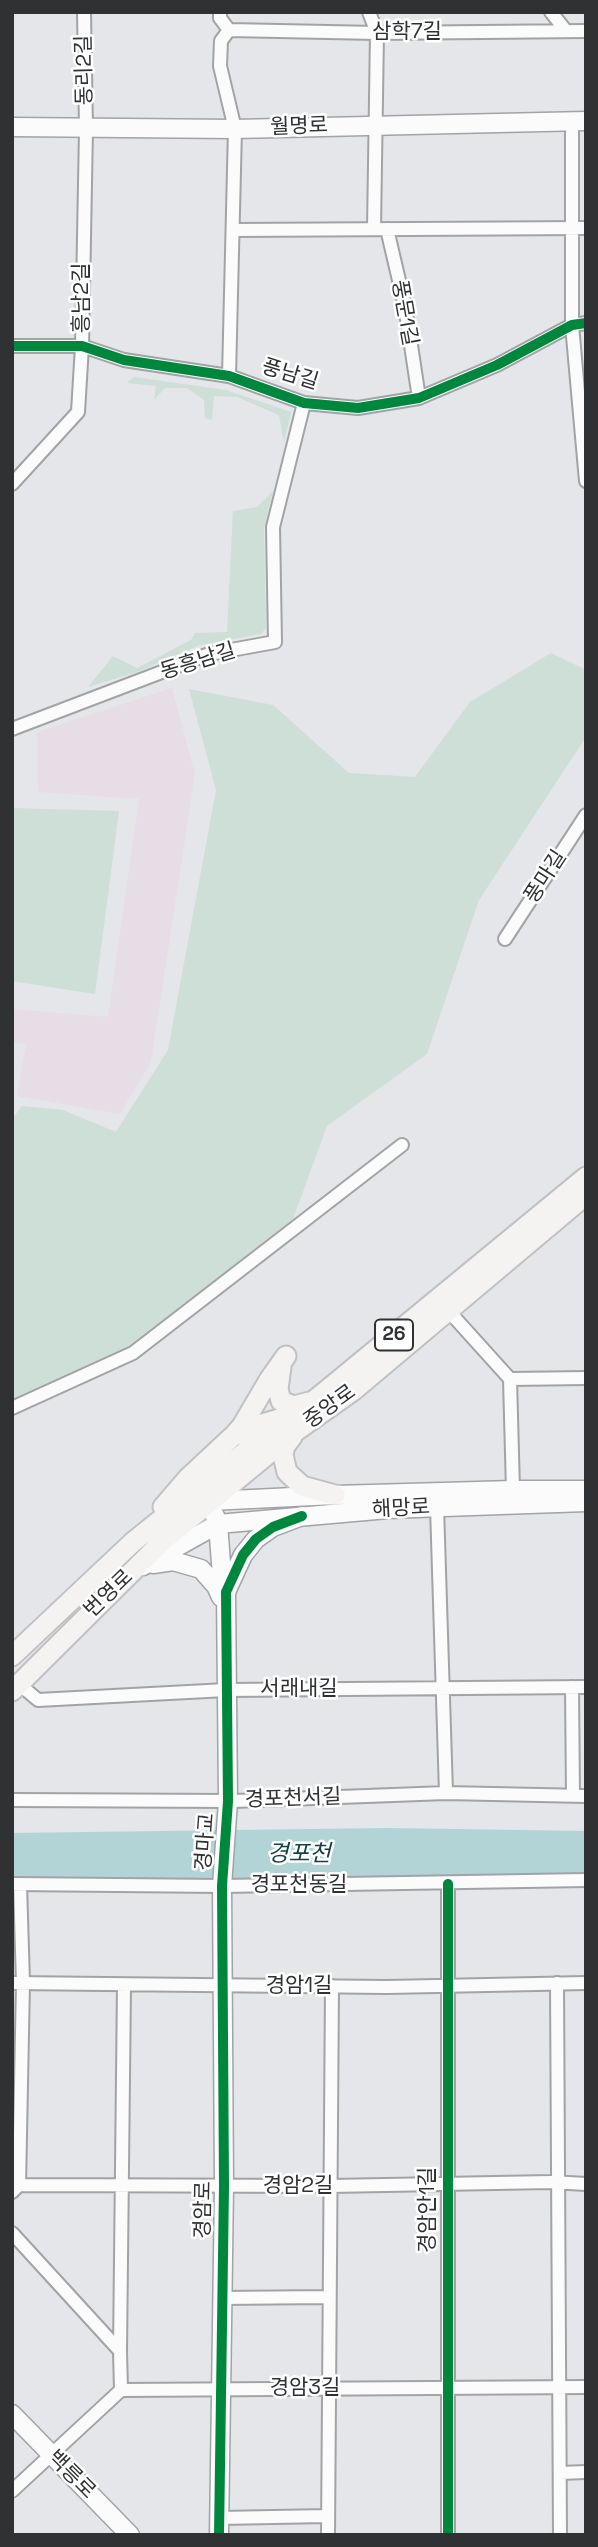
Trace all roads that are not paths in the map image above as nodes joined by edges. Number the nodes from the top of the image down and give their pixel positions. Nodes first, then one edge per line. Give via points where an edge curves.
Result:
1 (85, 12) edge
2 (220, 12) edge
3 (369, 12) edge
4 (551, 12) edge
5 (229, 30) junction
6 (566, 31) junction
7 (586, 31) edge
8 (377, 33) junction
9 (579, 121) edge
10 (377, 125) junction
11 (12, 127) edge
12 (86, 129) junction
13 (235, 129) junction
14 (570, 228) junction
15 (586, 228) edge
16 (380, 229) junction
17 (233, 230) junction
18 (579, 324) edge
19 (12, 346) edge
20 (82, 346) junction
21 (229, 376) junction
22 (582, 382) edge
23 (419, 398) junction
24 (304, 403) junction
25 (584, 458) edge
26 (586, 481) edge
27 (12, 484) edge
28 (12, 729) edge
29 (586, 815) edge
30 (505, 939) dead end
31 (402, 1145) dead end
32 (586, 1177) edge
33 (586, 1195) edge
34 (443, 1305) junction
35 (586, 1378) edge
36 (510, 1379) junction
37 (316, 1399) junction
38 (12, 1408) edge
39 (293, 1424) junction
40 (232, 1437) junction
41 (513, 1490) junction
42 (586, 1490) edge
43 (205, 1495) junction
44 (335, 1495) junction
45 (586, 1502) edge
46 (437, 1507) junction
47 (302, 1516) junction
48 (218, 1524) junction
49 (134, 1542) junction
50 (140, 1567) junction
51 (226, 1606) junction
52 (12, 1657) edge
53 (15, 1684) edge
54 (572, 1687) junction
55 (586, 1687) edge
56 (444, 1688) junction
57 (226, 1690) junction
58 (446, 1793) junction
59 (579, 1796) edge
60 (12, 1800) edge
61 (228, 1801) junction
62 (586, 1880) edge
63 (16, 1884) edge
64 (448, 1884) junction
65 (222, 1886) junction
66 (18, 1983) edge
67 (557, 1983) junction
68 (586, 1983) edge
69 (449, 1984) junction
70 (124, 1985) junction
71 (332, 1986) junction
72 (221, 1987) junction
73 (559, 2183) junction
74 (586, 2184) edge
75 (447, 2185) junction
76 (122, 2186) junction
77 (224, 2186) junction
78 (330, 2186) junction
79 (16, 2188) edge
80 (12, 2233) edge
81 (328, 2297) junction
82 (221, 2298) junction
83 (120, 2351) junction
84 (559, 2387) junction
85 (586, 2387) edge
86 (222, 2388) junction
87 (449, 2388) junction
88 (328, 2389) junction
89 (121, 2390) junction
90 (12, 2414) edge
91 (52, 2457) junction
92 (586, 2472) edge
93 (560, 2473) junction
94 (12, 2491) edge
95 (328, 2516) junction
96 (219, 2526) edge
97 (130, 2535) edge
98 (328, 2535) edge
99 (448, 2535) edge
100 (560, 2535) edge

1 - 12 street, 동리2길
2 - 5 street
3 - 8 street
4 - 6 street
5 - 8 street, 삼학7길
5 - 13 street via 221,41 220,66
6 - 7 street, 삼학7길
6 - 8 street, 삼학7길
8 - 10 street, 풍문1길
9 - 10 street, 월명로
9 - 14 street
10 - 13 street, 월명로
10 - 16 street, 풍문1길
11 - 12 street, 월명로
12 - 13 street, 월명로
12 - 20 street, 흥남2길
13 - 17 street
14 - 15 street
14 - 16 street
14 - 18 street
16 - 17 street
16 - 23 street, 풍문1길 via 405,306
17 - 21 street
18 - 22 street
18 - 23 street, 풍남길
19 - 20 street, 풍남길
20 - 21 street, 풍남길 via 124,360
20 - 27 street, 흥남2길 via 78,412
21 - 24 street, 풍남길
22 - 25 street
23 - 24 street, 풍남길 via 358,408
24 - 28 street, 동흥남길 via 273,527 275,642 209,654
25 - 26 street
29 - 30 street, 풍마길
31 - 38 street via 133,1353
32 - 34 main road, 중앙로 / 26
33 - 34 main road, 중앙로 / 26
34 - 36 street
34 - 37 main road, 중앙로 / 26
34 - 39 main road, 중앙로 / 26 via 354,1390
35 - 36 street
36 - 41 street
37 - 39 main road, 중앙로 / 26
37 - 40 main road via 293,1406 281,1401 278,1381 286,1356
39 - 40 main road via 249,1428
39 - 43 main road, 중앙로 / 26
39 - 44 main road via 283,1455 287,1472 302,1486
40 - 49 main road via 188,1478
41 - 42 street, 해망로
41 - 44 street, 해망로
43 - 44 street, 해망로
43 - 48 street
43 - 49 main road, 번영로 / 26
43 - 50 main road, 번영로 / 26
45 - 46 street, 해망로
46 - 47 street, 해망로
46 - 56 street
47 - 48 street, 해망로
47 - 51 street via 256,1539 233,1572
48 - 50 street
48 - 51 street
49 - 52 main road, 번영로 / 26
50 - 51 street via 173,1561 201,1569
50 - 53 main road, 번영로 / 26
51 - 57 street
53 - 57 street, 서래내길 via 38,1700
54 - 55 street, 서래내길
54 - 56 street, 서래내길
54 - 59 street, 경포천서길
56 - 57 street, 서래내길
56 - 58 street
57 - 61 street
58 - 59 street, 경포천서길
58 - 61 street, 경포천서길
60 - 61 street, 경포천서길
61 - 65 street, 경마교
62 - 64 street, 경포천동길
63 - 65 street, 경포천동길
63 - 66 street
64 - 65 street, 경포천동길
64 - 69 street, 경암안1길
65 - 72 street, 경암로
66 - 70 street, 경암1길
66 - 79 street
67 - 68 street, 경암1길
67 - 69 street, 경암1길
67 - 73 street
69 - 71 street, 경암1길
69 - 75 street, 경암안1길
70 - 72 street, 경암1길
70 - 76 street
71 - 72 street, 경암1길
71 - 78 street
72 - 77 street, 경암로
73 - 74 street, 경암2길
73 - 75 street, 경암2길
73 - 84 street
75 - 78 street, 경암2길
75 - 87 street, 경암안1길
76 - 77 street, 경암2길
76 - 79 street, 경암2길
76 - 83 street
77 - 78 street, 경암2길
77 - 82 street, 경암로
78 - 81 street
80 - 83 street
81 - 82 street
81 - 88 street
82 - 86 street, 경암로
83 - 89 street
84 - 85 street, 경암3길
84 - 87 street, 경암3길
84 - 93 street
86 - 88 street, 경암3길
86 - 89 street, 경암3길
86 - 96 street, 경암로
87 - 88 street, 경암3길
87 - 99 street, 경암안1길
88 - 95 street
89 - 91 street
90 - 91 street, 백릉로
91 - 94 street
91 - 97 street, 백릉로
92 - 93 street
93 - 100 street
95 - 96 street
95 - 98 street

